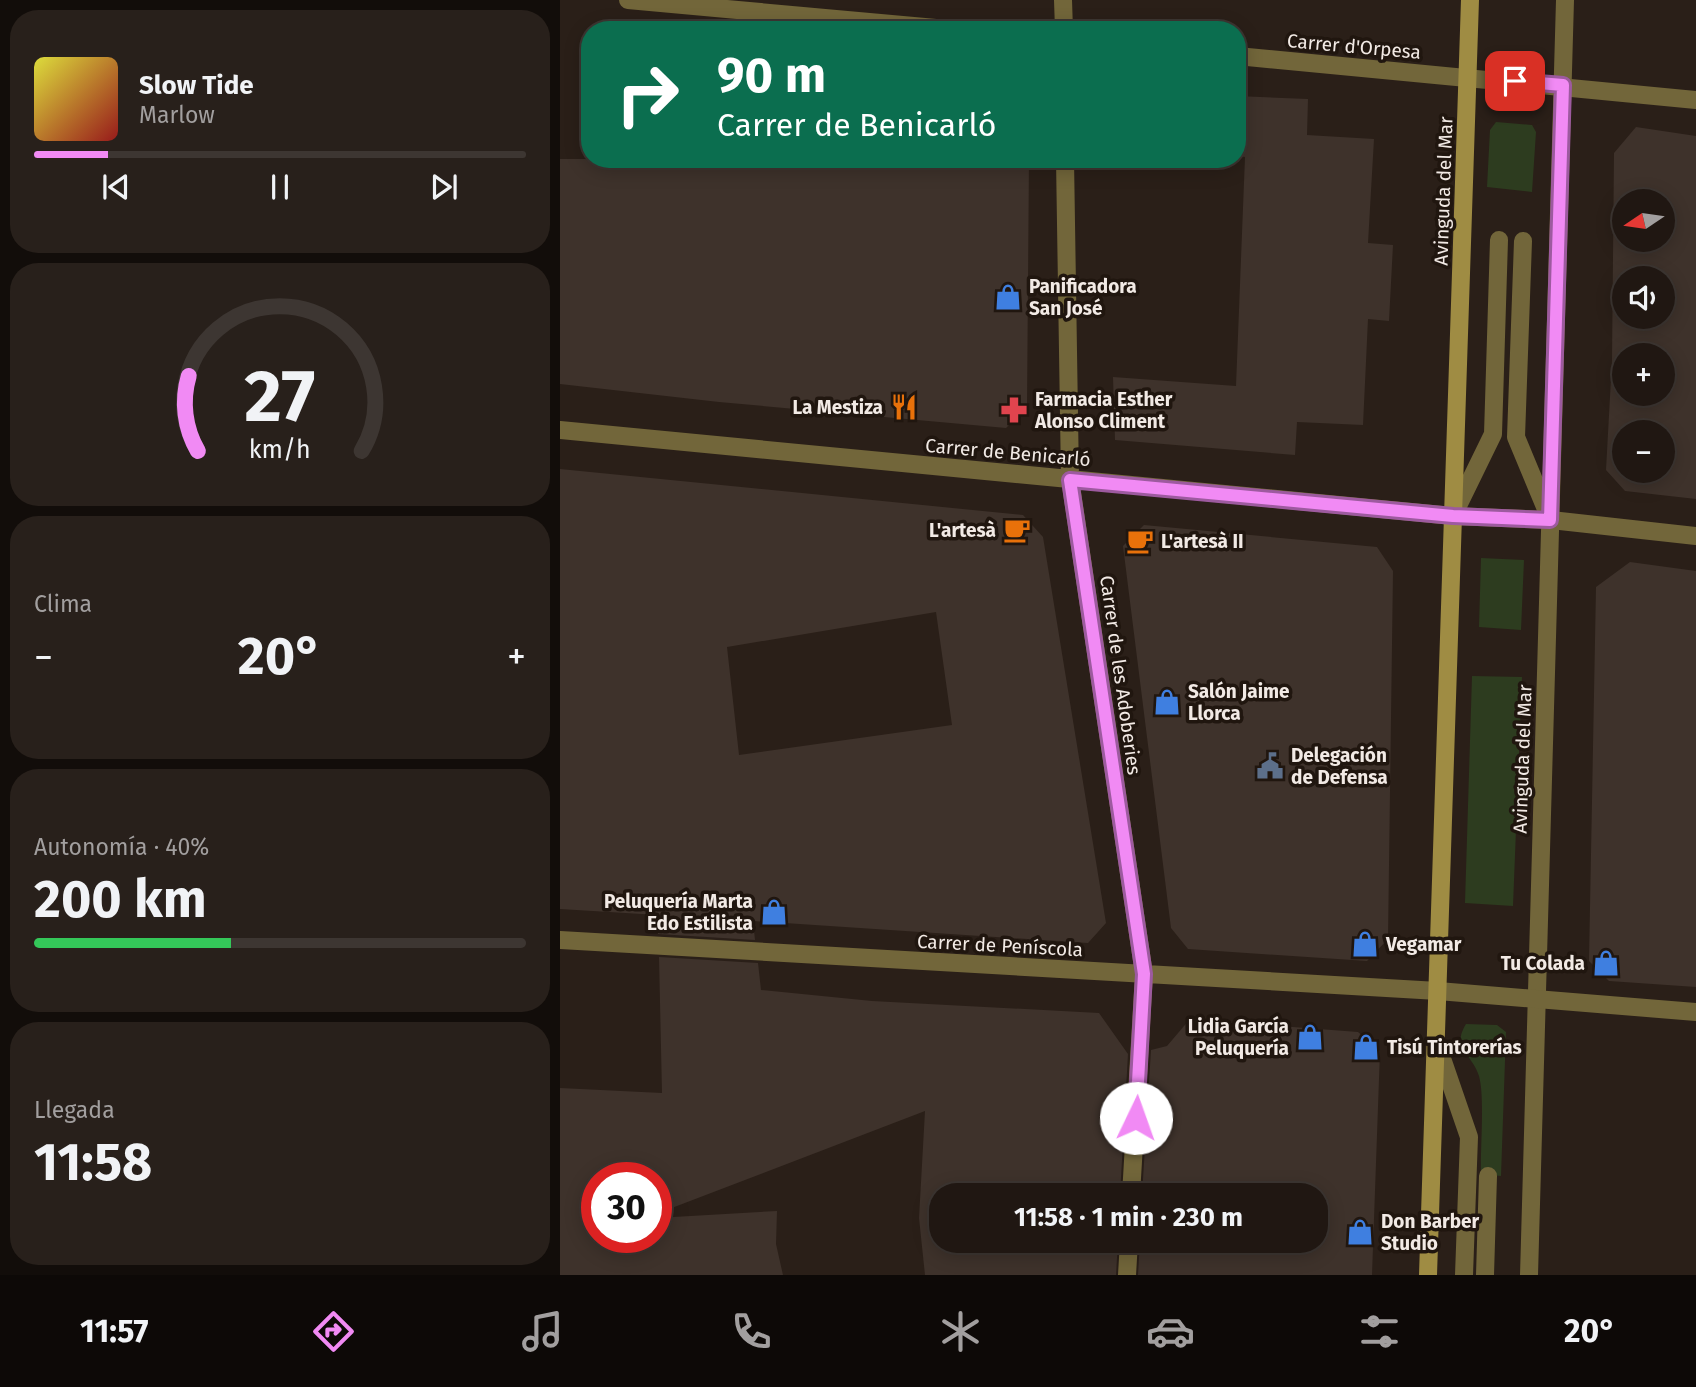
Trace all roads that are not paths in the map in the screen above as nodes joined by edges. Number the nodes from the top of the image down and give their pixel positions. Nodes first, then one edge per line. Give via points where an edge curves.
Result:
1 (636, 0) edge
2 (1063, 0) edge
3 (1470, 0) edge
4 (1565, 0) edge
5 (861, 21) edge
6 (1063, 21) edge
7 (1246, 57) edge
8 (1468, 77) junction
9 (1563, 85) junction
10 (1696, 100) edge
11 (1065, 168) edge
12 (1499, 240) dead end
13 (1523, 241) dead end
14 (560, 430) edge
15 (1070, 480) junction
16 (1453, 516) junction
17 (1550, 520) junction
18 (1696, 536) edge
19 (560, 940) edge
20 (1144, 974) junction
21 (1438, 991) junction
22 (1537, 999) junction
23 (1696, 1012) edge
24 (1436, 1041) junction
25 (1488, 1176) dead end
26 (1132, 1183) edge
27 (1128, 1253) edge
28 (1127, 1275) edge
29 (1428, 1275) edge
30 (1464, 1275) edge
31 (1485, 1275) edge
32 (1529, 1275) edge

1 - 5 street
2 - 6 street
3 - 8 street, Avinguda del Mar
4 - 9 street, Avinguda del Mar
7 - 8 street, Carrer d'Orpesa
8 - 9 street
8 - 16 street, Avinguda del Mar
9 - 10 street
9 - 17 street, Avinguda del Mar
11 - 15 street, Carrer de les Adoberies
12 - 16 street via 1493,435
13 - 17 street via 1516,437
14 - 15 street, Carrer de Benicarló
15 - 16 street, Carrer de Benicarló
15 - 20 street, Carrer de les Adoberies
16 - 17 street
16 - 21 street, Avinguda del Mar
17 - 18 street
17 - 22 street, Avinguda del Mar
19 - 20 street, Carrer de Peníscola
20 - 21 street, Carrer de Peníscola
20 - 26 street, Carrer de les Adoberies
21 - 22 street
21 - 24 street, Avinguda del Mar
22 - 23 street
22 - 32 street, Avinguda del Mar
24 - 29 street, Avinguda del Mar
24 - 30 street via 1469,1137
25 - 31 street
27 - 28 street

